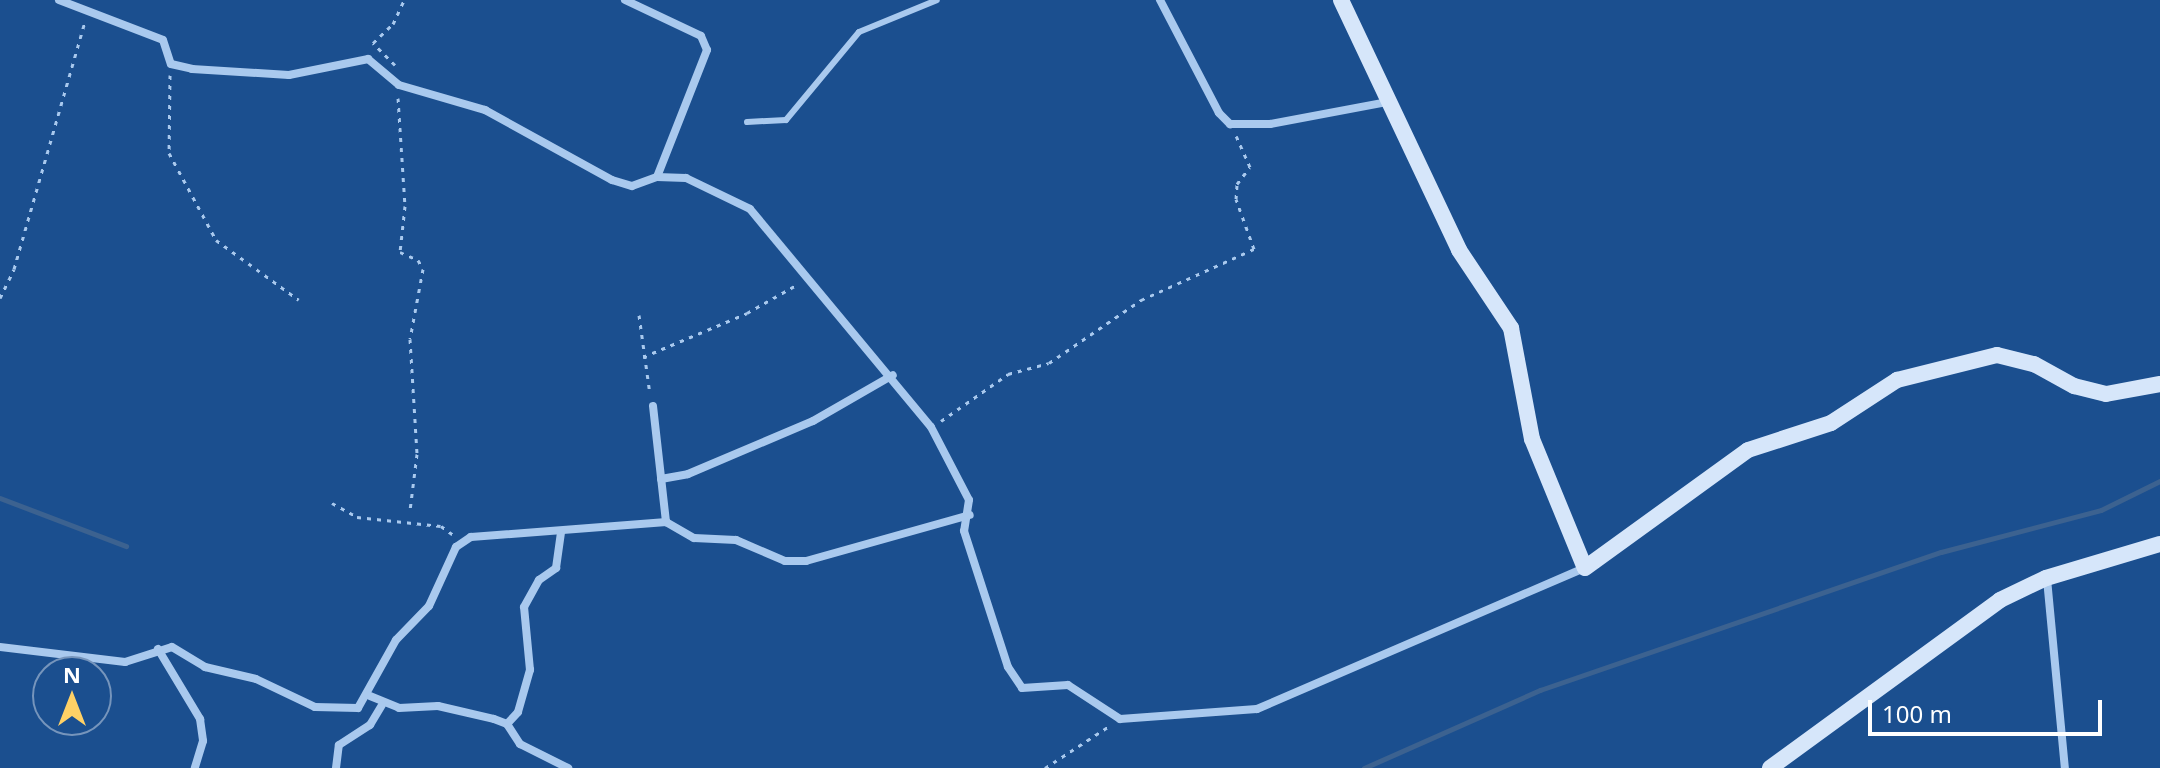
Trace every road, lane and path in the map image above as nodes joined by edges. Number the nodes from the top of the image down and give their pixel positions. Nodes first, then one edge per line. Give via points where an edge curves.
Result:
1 (59, 0) edge
2 (404, 0) edge
3 (625, 0) edge
4 (937, 0) edge
5 (1160, 0) edge
6 (1341, 0) edge
7 (87, 10) junction
8 (171, 64) junction
9 (399, 85) junction
10 (1391, 101) junction
11 (747, 122) dead end
12 (1230, 124) junction
13 (657, 177) junction
14 (807, 276) junction
15 (0, 298) edge
16 (299, 300) dead end
17 (639, 315) dead end
18 (643, 357) junction
19 (893, 375) junction
20 (2160, 384) edge
21 (653, 406) joint
22 (931, 427) junction
23 (661, 479) junction
24 (332, 503) dead end
25 (410, 510) dead end
26 (970, 515) junction
27 (666, 522) junction
28 (561, 531) junction
29 (2160, 544) edge
30 (456, 547) junction
31 (1585, 568) junction
32 (2046, 578) junction
33 (0, 647) edge
34 (158, 649) junction
35 (370, 696) junction
36 (382, 705) junction
37 (1120, 719) junction
38 (507, 724) junction
39 (195, 768) edge
40 (336, 768) edge
41 (568, 768) edge
42 (1045, 768) edge
43 (1770, 768) edge
44 (2065, 768) edge

1 - 7 street
2 - 9 path via 393,24 373,43 403,76
3 - 13 street via 701,36 707,50
4 - 11 lane via 859,32 786,120
5 - 12 street via 1219,113
6 - 10 street
7 - 8 street via 163,40
7 - 15 path via 14,269
8 - 9 street via 289,75 358,57
8 - 16 path via 169,153 181,178 216,240
9 - 13 street via 485,110 612,180 632,186
9 - 25 path via 394,88 404,136 400,252 418,260 423,269 410,339 417,454
10 - 12 street via 1270,124
10 - 31 street via 1459,250 1511,328 1532,439
12 - 22 path via 1250,167 1237,184 1236,199 1254,249 1141,300 1049,363 1008,374
13 - 14 street via 701,182 750,209
14 - 18 path via 788,293
14 - 19 street
17 - 18 path
18 - 21 path
19 - 22 street
19 - 23 street via 813,421 688,474
20 - 31 street via 2106,394 1997,355 1897,380 1831,423 1748,450
21 - 23 street
22 - 26 street via 969,500
23 - 27 street
24 - 30 path via 357,517 441,526 450,530
26 - 27 street via 806,561 785,561 736,540 694,538
26 - 37 street via 964,531 1008,667 1022,688 1068,685
27 - 28 street
28 - 30 street via 471,537
28 - 38 street via 556,568 539,580 524,607 530,670 518,712
29 - 32 street
30 - 35 street via 429,606 396,640
31 - 37 street via 1257,709
32 - 43 street via 2000,600
32 - 44 street
33 - 34 street via 125,662
34 - 35 street via 172,647 205,667 256,679 315,707 358,708
34 - 39 street via 200,719 203,741
35 - 36 street
36 - 38 street via 438,706
36 - 40 street via 370,725 339,745
37 - 42 path
38 - 41 street via 520,744

